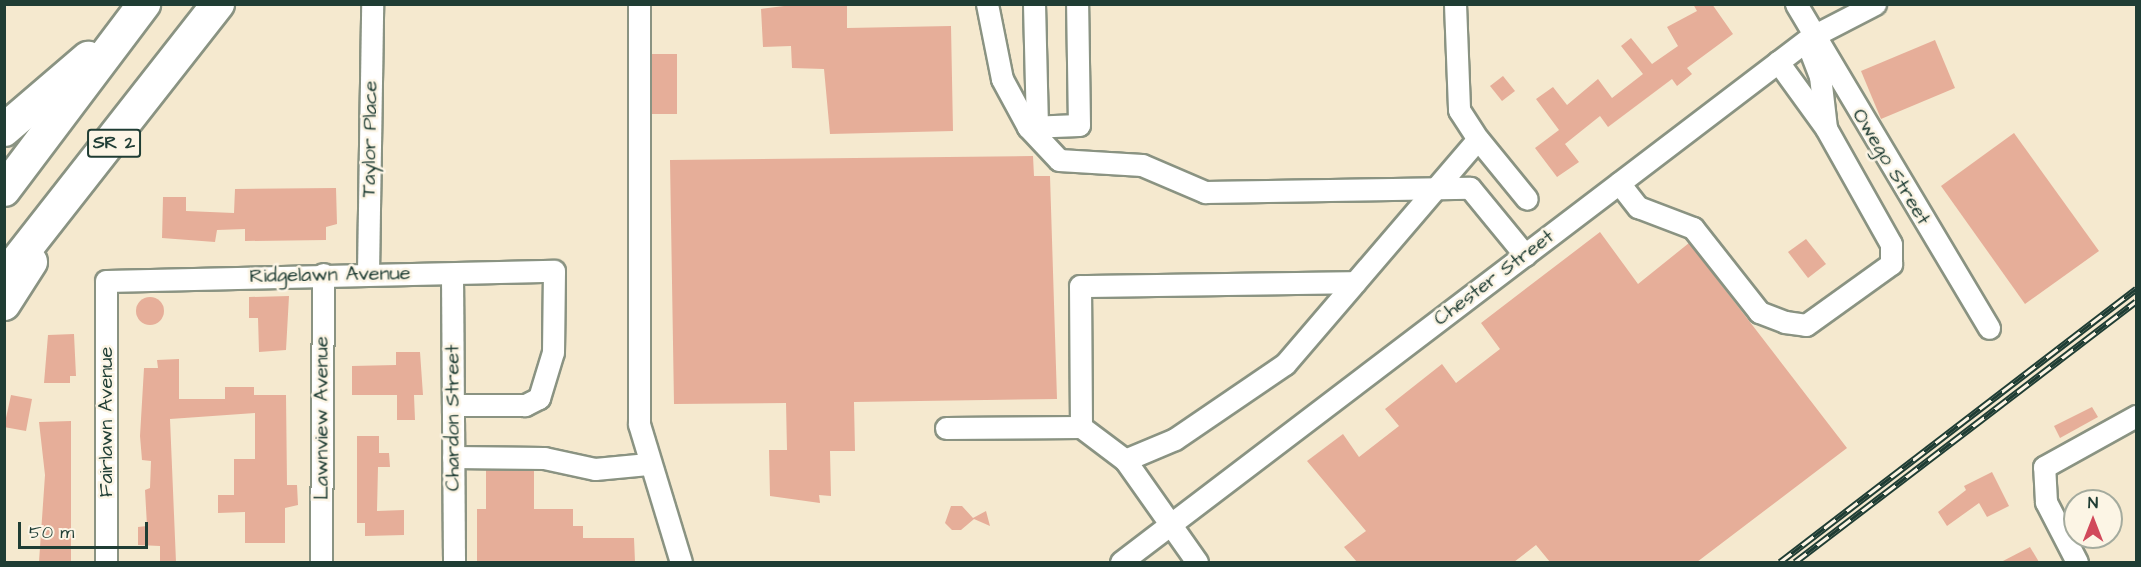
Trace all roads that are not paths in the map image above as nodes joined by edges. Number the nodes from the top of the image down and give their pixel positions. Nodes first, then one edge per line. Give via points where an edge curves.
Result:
1 (218, 4) edge
2 (372, 4) edge
3 (639, 4) edge
4 (987, 4) edge
5 (1034, 4) edge
6 (1077, 4) edge
7 (1455, 4) edge
8 (1796, 4) edge
9 (1875, 4) edge
10 (140, 10) edge
11 (1807, 40) junction
12 (1778, 62) junction
13 (1033, 127) junction
14 (1826, 128) junction
15 (4, 130) edge
16 (1478, 139) junction
17 (1619, 183) junction
18 (1434, 189) junction
19 (4, 190) edge
20 (76, 190) junction
21 (1527, 199) dead end
22 (1525, 255) junction
23 (368, 273) junction
24 (323, 274) junction
25 (452, 274) junction
26 (4, 277) edge
27 (106, 281) joint
28 (1355, 282) junction
29 (4, 304) edge
30 (1989, 328) dead end
31 (454, 405) junction
32 (2136, 416) edge
33 (1080, 427) junction
34 (946, 428) dead end
35 (453, 457) junction
36 (1125, 460) junction
37 (648, 464) junction
38 (1167, 525) junction
39 (106, 562) edge
40 (321, 562) edge
41 (454, 562) edge
42 (681, 562) edge
43 (1121, 562) edge
44 (1197, 562) edge
45 (2077, 562) edge

1 - 20 highway, SR 2
2 - 23 street, Taylor Place
3 - 37 street via 639,424
4 - 13 street via 1002,79
5 - 13 street
6 - 13 street via 1079,125
7 - 16 street via 1459,110
8 - 11 street, Owego Street
9 - 11 street, Chester Street
10 - 15 highway
10 - 19 highway, SR 2
11 - 12 street, Chester Street
11 - 14 street via 1820,76
11 - 30 street, Owego Street
12 - 14 street
12 - 17 street, Chester Street
13 - 18 street via 1059,160 1142,165 1205,192
14 - 17 street via 1891,243 1891,264 1806,325 1759,312 1693,228 1638,207
16 - 18 street
16 - 21 street
17 - 22 street, Chester Street
18 - 22 street via 1470,188
18 - 28 street
20 - 26 highway, SR 2
20 - 29 highway
22 - 38 street, Chester Street
23 - 24 street, Ridgelawn Avenue
23 - 25 street, Ridgelawn Avenue
24 - 27 street, Ridgelawn Avenue
24 - 40 street, Lawnview Avenue
25 - 31 street, Chardon Street
25 - 31 street, Ridgelawn Avenue via 554,271 553,352 539,398 525,405
27 - 39 street, Fairlawn Avenue
28 - 33 street via 1080,286
28 - 36 street via 1285,364 1175,439
31 - 35 street, Chardon Street
32 - 45 street via 2044,467 2046,502
33 - 34 street
33 - 36 street
35 - 37 street via 544,458 595,469
35 - 41 street, Chardon Street
36 - 38 street
37 - 42 street
38 - 43 street, Chester Street
38 - 44 street

